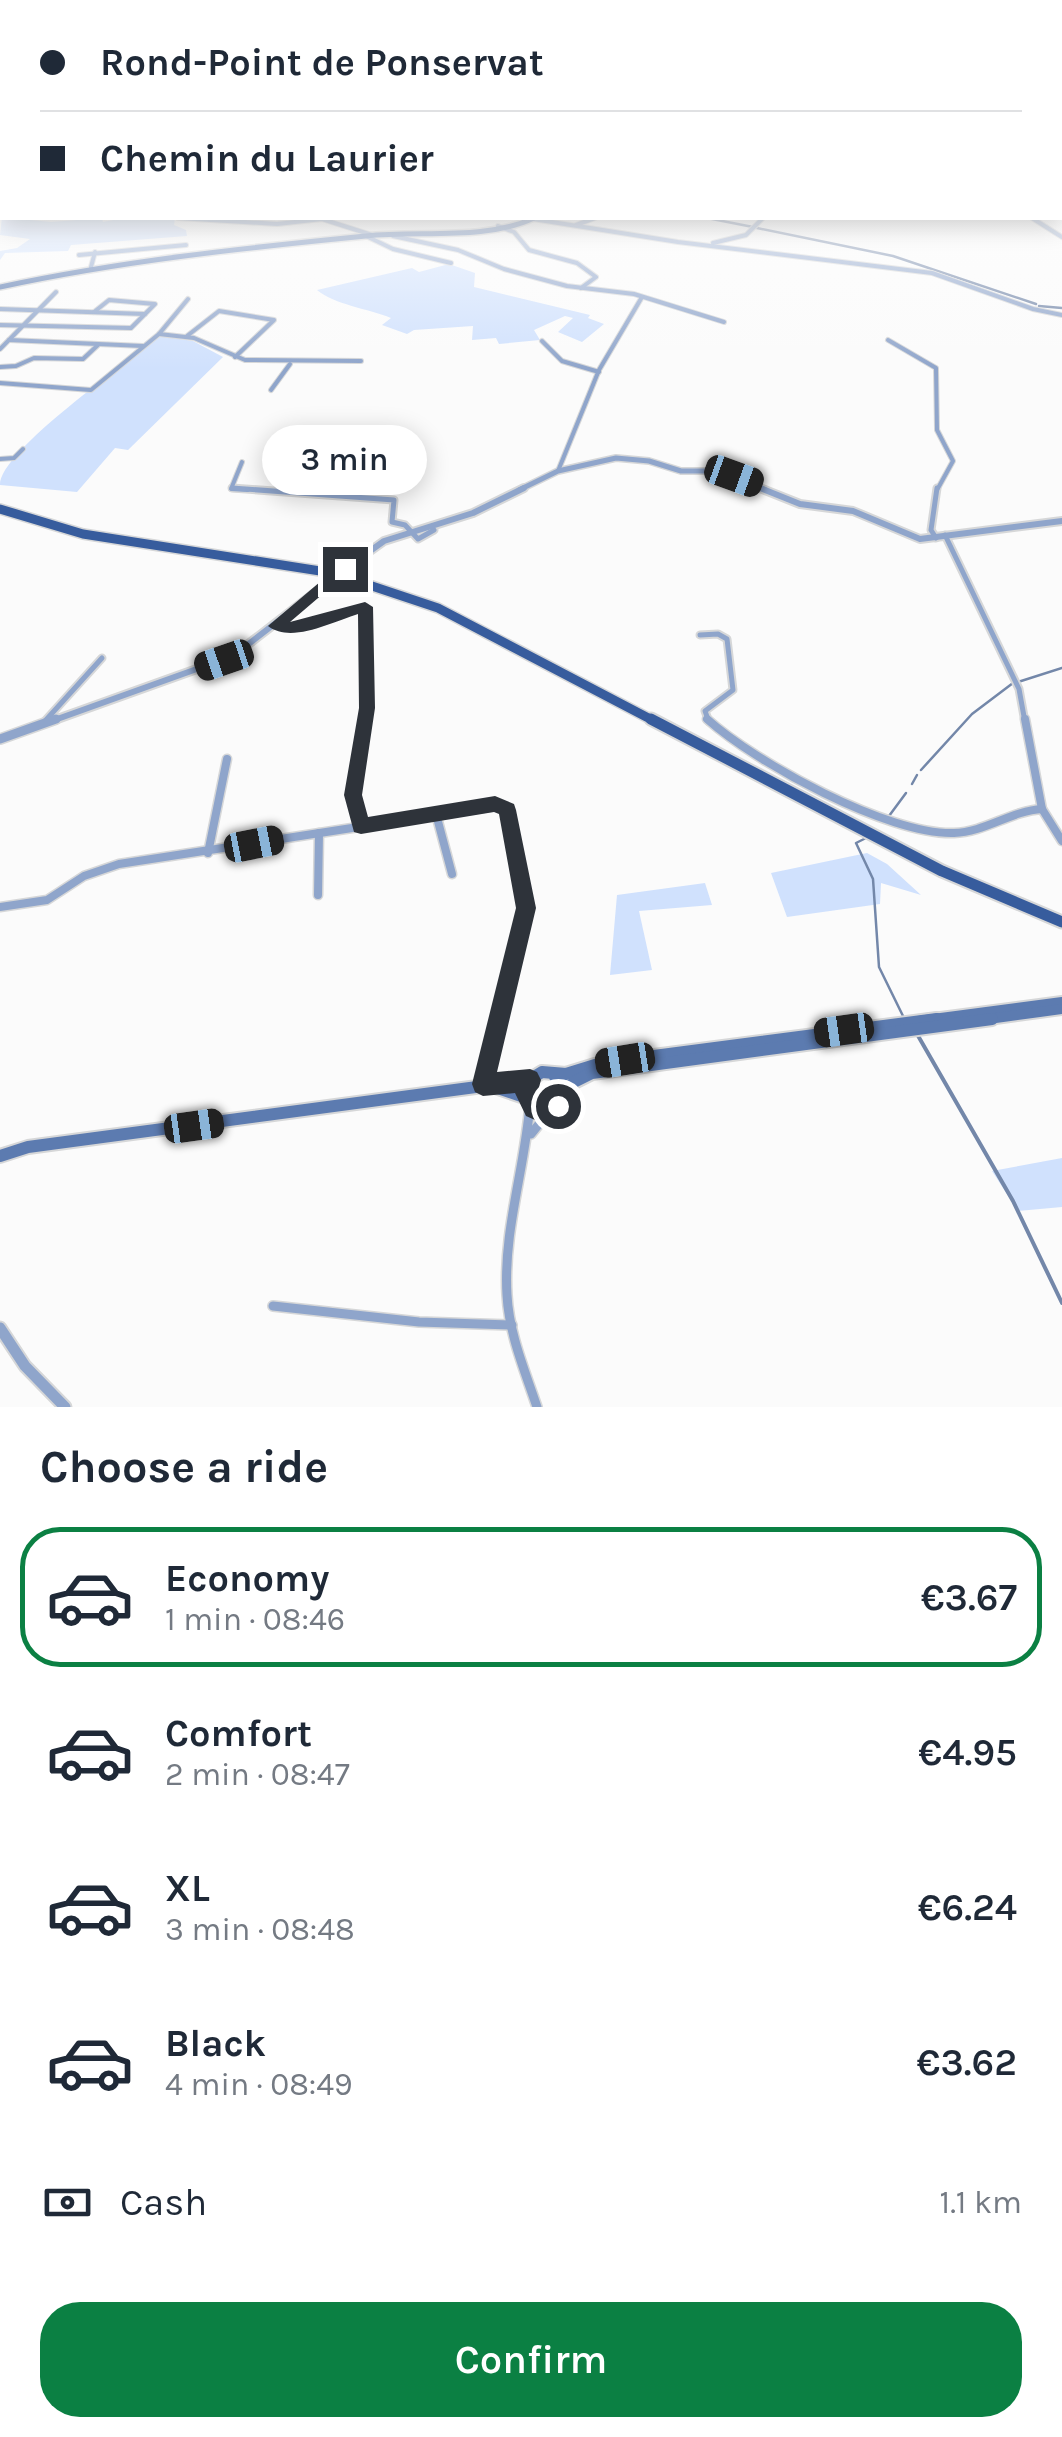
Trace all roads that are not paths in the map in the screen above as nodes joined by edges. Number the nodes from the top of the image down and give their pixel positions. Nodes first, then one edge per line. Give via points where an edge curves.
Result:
1 (349, 238) edge
2 (376, 238) edge
3 (387, 238) edge
4 (519, 238) edge
5 (657, 238) edge
6 (736, 238) edge
7 (186, 245) dead end
8 (708, 245) junction
9 (95, 252) junction
10 (78, 255) dead end
11 (451, 263) dead end
12 (91, 267) junction
13 (0, 287) edge
14 (580, 289) junction
15 (56, 292) dead end
16 (642, 297) junction
17 (188, 299) dead end
18 (0, 309) edge
19 (38, 310) junction
20 (94, 312) junction
21 (146, 314) junction
22 (1062, 315) edge
23 (724, 322) dead end
24 (0, 325) edge
25 (24, 325) junction
26 (159, 334) junction
27 (186, 337) junction
28 (888, 340) dead end
29 (542, 341) dead end
30 (3, 344) edge
31 (98, 344) junction
32 (144, 346) junction
33 (234, 357) junction
34 (361, 361) dead end
35 (290, 363) junction
36 (0, 367) edge
37 (599, 372) junction
38 (0, 383) edge
39 (271, 390) dead end
40 (24, 449) dead end
41 (0, 459) edge
42 (242, 462) dead end
43 (558, 470) junction
44 (0, 509) edge
45 (1062, 521) edge
46 (434, 530) dead end
47 (411, 532) junction
48 (945, 535) junction
49 (936, 538) junction
50 (276, 626) junction
51 (700, 636) dead end
52 (102, 658) dead end
53 (45, 720) junction
54 (0, 739) edge
55 (227, 758) dead end
56 (1042, 808) junction
57 (436, 814) junction
58 (361, 826) junction
59 (319, 833) junction
60 (1062, 841) edge
61 (208, 853) junction
62 (452, 874) dead end
63 (318, 895) dead end
64 (0, 907) edge
65 (1062, 922) edge
66 (1062, 1006) edge
67 (553, 1074) junction
68 (530, 1080) junction
69 (483, 1084) junction
70 (564, 1094) junction
71 (528, 1101) junction
72 (549, 1112) junction
73 (529, 1140) junction
74 (0, 1160) edge
75 (273, 1306) dead end
76 (512, 1325) junction
77 (0, 1328) edge
78 (65, 1407) edge
79 (537, 1407) edge

1 - 12 main road
2 - 11 street via 394,249
3 - 14 street via 458,250
4 - 14 street via 529,250 588,268 596,277
5 - 8 street
6 - 8 street
7 - 9 street
8 - 22 street via 932,273
9 - 10 street
9 - 12 street
12 - 13 main road
14 - 16 street
15 - 19 street
16 - 23 street
16 - 37 street
17 - 26 street
18 - 19 street
19 - 20 street
19 - 25 street
20 - 21 street
20 - 21 street via 109,300 155,303
21 - 25 street via 133,328
24 - 25 street
25 - 30 street
26 - 27 street
26 - 32 street
27 - 33 street
27 - 33 street via 219,310 274,320
28 - 49 street via 936,368 937,430 953,461 938,483 931,530
29 - 37 street via 562,362
30 - 31 street
31 - 32 street
31 - 36 street via 82,359 31,358
32 - 38 street via 91,390
33 - 35 street
34 - 35 street
35 - 39 street
37 - 43 street
40 - 41 street
42 - 47 street via 231,489 394,500 390,519
43 - 47 street via 473,513
43 - 49 street via 627,458 720,472 800,504 854,511 906,535
44 - 65 main road via 83,534 332,573 438,608 894,846
45 - 48 street
46 - 47 street via 418,539
47 - 50 street, bridge via 374,547
48 - 49 street
48 - 56 street via 1020,689
50 - 53 street via 224,660
50 - 58 street via 297,628 365,607 367,708 353,795
51 - 56 street via 724,636 733,679 733,690 705,711 707,720 741,746 867,811 901,825 955,833 1006,813
52 - 53 street
53 - 54 street
55 - 61 street
56 - 60 street
57 - 58 street
57 - 62 street
57 - 69 street via 504,806 526,900
58 - 59 street
59 - 61 street
59 - 63 street
61 - 64 street via 118,864 47,900
66 - 67 main road
66 - 70 main road via 592,1073
67 - 68 main road
67 - 70 main road
68 - 69 main road
68 - 71 main road
69 - 71 main road
69 - 74 main road via 37,1148
70 - 72 main road
71 - 72 main road
71 - 73 street
72 - 73 street
73 - 76 street via 507,1294
75 - 76 street
76 - 79 street
77 - 78 street

